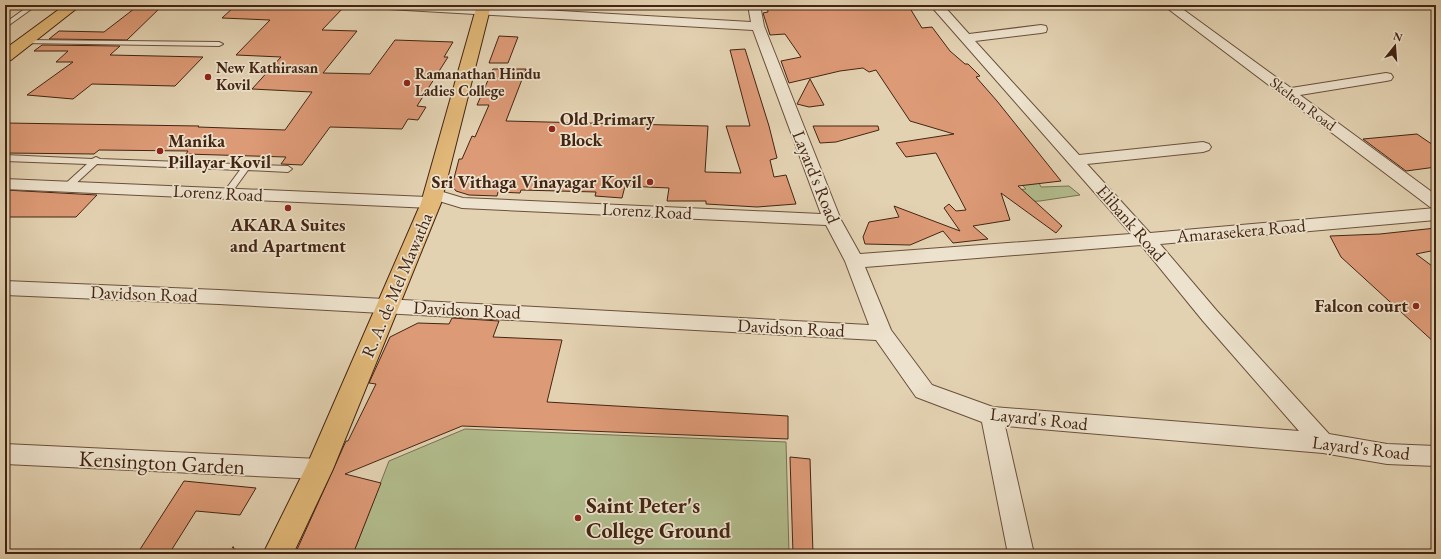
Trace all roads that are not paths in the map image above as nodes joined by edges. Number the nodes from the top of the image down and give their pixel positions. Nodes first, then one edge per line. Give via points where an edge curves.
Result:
1 (34, 5) edge
2 (74, 5) edge
3 (388, 5) edge
4 (754, 5) edge
5 (936, 5) edge
6 (1169, 5) edge
7 (483, 7) edge
8 (5, 26) edge
9 (758, 26) junction
10 (1041, 29) dead end
11 (965, 38) junction
12 (219, 44) dead end
13 (13, 49) edge
14 (1386, 77) dead end
15 (1288, 93) junction
16 (1203, 147) dead end
17 (5, 158) edge
18 (96, 160) junction
19 (1075, 160) junction
20 (246, 167) junction
21 (288, 169) dead end
22 (5, 184) edge
23 (68, 186) junction
24 (227, 193) junction
25 (430, 204) junction
26 (1436, 204) edge
27 (1436, 214) edge
28 (832, 220) junction
29 (1146, 239) junction
30 (854, 261) junction
31 (5, 288) edge
32 (389, 306) junction
33 (882, 333) junction
34 (992, 416) junction
35 (1323, 443) junction
36 (5, 454) edge
37 (1436, 456) edge
38 (319, 469) junction
39 (278, 554) edge
40 (1020, 554) edge

1 - 8 lane
2 - 13 highway
3 - 7 street
4 - 9 street, Layard's Road
5 - 11 street, Elibank Road
6 - 15 street, Skelton Road
7 - 9 street
7 - 25 highway, R. A. de Mel Mawatha
9 - 28 street, Layard's Road
10 - 11 street
11 - 19 street, Elibank Road
12 - 13 lane
14 - 15 street
15 - 26 street, Skelton Road
16 - 19 street
17 - 18 lane
18 - 20 lane
18 - 23 lane
19 - 29 street, Elibank Road
20 - 21 lane
20 - 24 lane
22 - 23 street, Lorenz Road
23 - 24 street, Lorenz Road
24 - 25 street, Lorenz Road
25 - 28 street, Lorenz Road via 462,203
25 - 32 highway, R. A. de Mel Mawatha
27 - 29 street, Amarasekera Road
28 - 30 street, Layard's Road
29 - 30 street, Amarasekera Road
29 - 35 street, Elibank Road via 1210,316
30 - 33 street, Layard's Road
31 - 32 street, Davidson Road
32 - 33 street, Davidson Road
32 - 38 highway, R. A. de Mel Mawatha
33 - 34 street, Layard's Road via 924,391
34 - 35 street, Layard's Road
34 - 40 street
35 - 37 street, Layard's Road via 1387,454
36 - 38 street, Kensington Garden
38 - 39 highway, R. A. de Mel Mawatha

